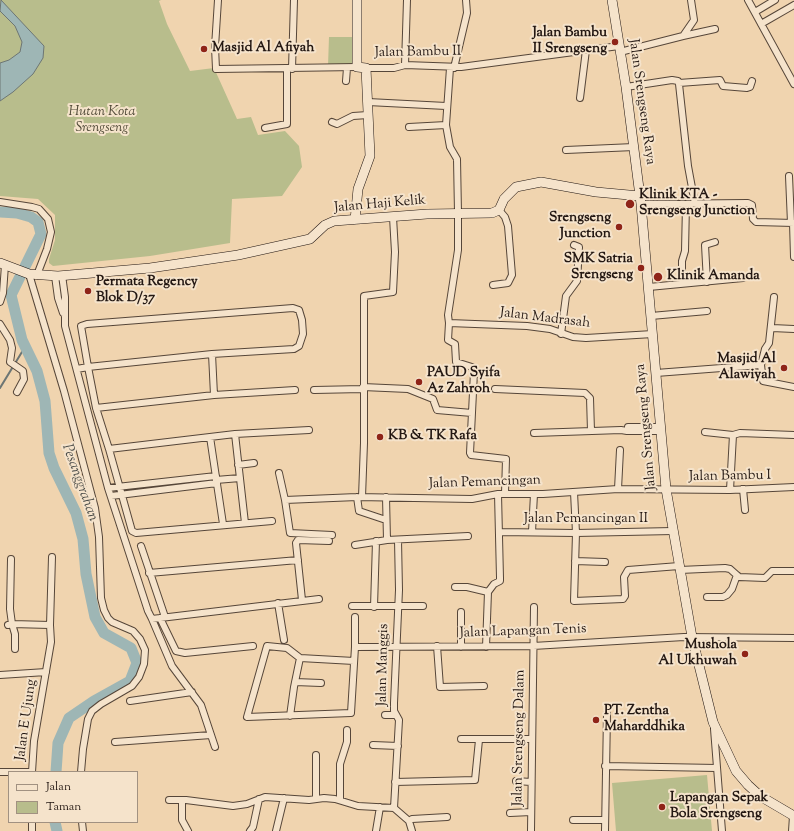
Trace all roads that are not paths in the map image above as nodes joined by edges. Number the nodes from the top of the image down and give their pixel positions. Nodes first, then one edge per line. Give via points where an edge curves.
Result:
1 (218, 0) edge
2 (294, 0) edge
3 (357, 0) edge
4 (407, 0) edge
5 (466, 0) edge
6 (612, 0) edge
7 (691, 0) edge
8 (748, 0) edge
9 (775, 0) edge
10 (794, 5) edge
11 (755, 12) junction
12 (761, 24) junction
13 (716, 30) dead end
14 (683, 36) junction
15 (620, 49) junction
16 (586, 50) junction
17 (405, 65) junction
18 (347, 68) junction
19 (362, 68) junction
20 (452, 68) junction
21 (290, 69) junction
22 (752, 81) dead end
23 (346, 82) dead end
24 (679, 83) junction
25 (794, 84) edge
26 (626, 87) junction
27 (580, 98) dead end
28 (368, 102) junction
29 (446, 106) junction
30 (368, 115) junction
31 (332, 122) dead end
32 (446, 126) junction
33 (409, 127) dead end
34 (265, 128) dead end
35 (634, 148) junction
36 (566, 150) dead end
37 (789, 176) dead end
38 (640, 200) junction
39 (0, 202) edge
40 (686, 204) junction
41 (695, 204) junction
42 (499, 210) junction
43 (458, 213) junction
44 (393, 217) junction
45 (356, 220) junction
46 (793, 223) edge
47 (715, 242) dead end
48 (574, 245) dead end
49 (794, 257) edge
50 (5, 265) edge
51 (682, 269) dead end
52 (31, 274) junction
53 (59, 275) junction
54 (743, 278) dead end
55 (707, 282) junction
56 (493, 285) dead end
57 (649, 287) junction
58 (774, 296) dead end
59 (0, 302) edge
60 (707, 311) dead end
61 (651, 316) junction
62 (449, 323) junction
63 (0, 324) edge
64 (772, 328) junction
65 (794, 329) edge
66 (561, 334) junction
67 (653, 334) junction
68 (212, 354) junction
69 (761, 365) junction
70 (88, 367) junction
71 (77, 369) junction
72 (656, 373) junction
73 (794, 387) edge
74 (363, 388) junction
75 (495, 389) dead end
76 (295, 390) dead end
77 (314, 390) dead end
78 (17, 392) dead end
79 (214, 395) junction
80 (96, 408) junction
81 (472, 412) junction
82 (661, 429) junction
83 (309, 430) dead end
84 (591, 431) junction
85 (706, 432) dead end
86 (534, 433) dead end
87 (236, 434) junction
88 (733, 435) junction
89 (794, 436) edge
90 (210, 437) junction
91 (110, 449) junction
92 (620, 450) dead end
93 (254, 463) dead end
94 (238, 465) junction
95 (279, 473) dead end
96 (192, 478) junction
97 (240, 478) junction
98 (216, 480) junction
99 (120, 486) junction
100 (192, 486) junction
101 (794, 487) edge
102 (108, 488) junction
103 (618, 489) junction
104 (666, 489) junction
105 (730, 490) junction
106 (743, 490) junction
107 (574, 492) junction
108 (122, 493) junction
109 (502, 494) junction
110 (534, 494) junction
111 (111, 496) junction
112 (359, 497) junction
113 (386, 497) junction
114 (285, 500) junction
115 (745, 510) dead end
116 (386, 520) junction
117 (272, 521) dead end
118 (245, 523) junction
119 (223, 524) junction
120 (673, 531) junction
121 (499, 532) junction
122 (532, 532) junction
123 (576, 533) junction
124 (468, 536) dead end
125 (387, 540) junction
126 (398, 540) junction
127 (376, 541) junction
128 (355, 545) dead end
129 (141, 546) dead end
130 (52, 557) dead end
131 (11, 559) dead end
132 (298, 560) junction
133 (575, 561) junction
134 (605, 562) dead end
135 (680, 568) junction
136 (794, 572) edge
137 (149, 573) junction
138 (736, 576) junction
139 (455, 587) dead end
140 (488, 592) junction
141 (707, 597) dead end
142 (319, 599) dead end
143 (302, 600) junction
144 (278, 603) junction
145 (352, 606) dead end
146 (423, 606) dead end
147 (374, 607) junction
148 (398, 607) junction
149 (534, 607) dead end
150 (461, 612) dead end
151 (355, 617) dead end
152 (162, 618) junction
153 (152, 620) junction
154 (10, 625) junction
155 (50, 625) junction
156 (692, 637) junction
157 (794, 638) edge
158 (284, 640) dead end
159 (253, 646) dead end
160 (437, 646) junction
161 (533, 646) junction
162 (355, 647) junction
163 (461, 647) junction
164 (486, 647) junction
165 (396, 648) junction
166 (15, 649) dead end
167 (300, 658) junction
168 (354, 661) junction
169 (46, 672) junction
170 (0, 675) edge
171 (295, 682) junction
172 (321, 683) dead end
173 (484, 686) dead end
174 (192, 692) junction
175 (130, 702) dead end
176 (607, 714) dead end
177 (385, 715) dead end
178 (396, 715) junction
179 (290, 716) junction
180 (714, 722) junction
181 (347, 730) dead end
182 (211, 735) junction
183 (460, 739) dead end
184 (532, 739) junction
185 (479, 740) junction
186 (115, 742) dead end
187 (373, 745) dead end
188 (398, 746) junction
189 (215, 747) dead end
190 (316, 755) dead end
191 (605, 766) junction
192 (717, 768) junction
193 (32, 771) edge
194 (81, 771) edge
195 (516, 781) dead end
196 (395, 782) junction
197 (531, 782) junction
198 (284, 798) junction
199 (259, 799) junction
200 (316, 799) junction
201 (169, 800) dead end
202 (182, 800) junction
203 (340, 800) junction
204 (380, 807) junction
205 (394, 808) junction
206 (531, 812) junction
207 (510, 813) dead end
208 (793, 816) edge
209 (447, 817) dead end
210 (573, 820) dead end
211 (605, 820) junction
212 (409, 821) junction
213 (188, 831) edge
214 (250, 831) edge
215 (276, 831) edge
216 (376, 831) edge
217 (412, 831) edge
218 (531, 831) edge
219 (606, 831) edge
220 (722, 831) edge
221 (792, 831) edge

1 - 21 street, Jalan Bambu II via 215,47 217,69
2 - 21 street
3 - 19 street
4 - 17 street
5 - 20 street via 467,13
6 - 15 street, Jalan Srengseng Raya
7 - 14 street via 694,20
8 - 11 street
9 - 11 street
10 - 12 street
11 - 12 street
12 - 25 street
13 - 14 street, Jalan Bambu II
14 - 15 street, Jalan Bambu II
15 - 16 street, Jalan Bambu II
15 - 26 street, Jalan Srengseng Raya
16 - 20 street, Jalan Bambu II
16 - 27 street
17 - 19 street, Jalan Bambu II via 394,68
17 - 20 street, Jalan Bambu II
18 - 19 street, Jalan Bambu II
18 - 21 street, Jalan Bambu II
18 - 23 street
19 - 28 street
20 - 29 street
21 - 34 street via 288,123 284,126
22 - 24 street via 750,88 723,86 720,80
24 - 26 street via 675,80
24 - 41 street
26 - 35 street, Jalan Srengseng Raya
28 - 29 street
28 - 30 street
29 - 32 street
30 - 31 street via 353,116 337,124
30 - 45 street via 369,159 358,189
32 - 33 street
32 - 43 street via 450,147 457,159
35 - 36 street
35 - 38 street, Jalan Srengseng Raya
37 - 46 street
38 - 40 street
38 - 42 street via 541,182 513,190 504,199
38 - 57 street, Jalan Srengseng Raya
39 - 52 street via 32,206 39,209 48,219 51,232 47,249
40 - 41 street
40 - 51 street
41 - 46 street via 748,203 752,205 756,222
42 - 43 street, Jalan Haji Kelik via 492,213
42 - 56 street via 508,226 512,275 508,282
43 - 44 street, Jalan Haji Kelik
43 - 62 street via 458,250
44 - 45 street, Jalan Haji Kelik
44 - 74 street via 393,292 364,296
45 - 53 street, Jalan Haji Kelik via 329,223 314,236 302,241 238,255 150,268
46 - 49 street
47 - 55 street via 705,245
48 - 66 street via 579,247 576,281 566,296
50 - 52 street, Jalan Haji Kelik
50 - 59 street
52 - 53 street, Jalan Haji Kelik
52 - 194 street via 95,508 104,610 112,622 133,631 145,650 140,677 132,686 101,704 90,715 82,749
53 - 71 street via 65,297 65,326
54 - 55 street
55 - 57 street
57 - 61 street, Jalan Srengseng Raya
58 - 64 street
60 - 61 street
61 - 67 street, Jalan Srengseng Raya
62 - 66 street, Jalan Madrasah via 527,326 550,329
62 - 81 street via 448,340 455,344 456,362 474,368
63 - 78 street via 10,340 10,362 23,371 24,380
64 - 65 street
64 - 69 street
66 - 67 street, Jalan Madrasah via 586,338
67 - 72 street, Jalan Srengseng Raya
68 - 70 street
68 - 70 street via 297,348 303,334 300,313 294,308 82,324
68 - 79 street
69 - 72 street
69 - 73 street via 763,381
70 - 71 street
70 - 80 street
71 - 102 street
72 - 82 street, Jalan Srengseng Raya
74 - 77 street
74 - 81 street via 408,389 433,399 437,410
74 - 112 street
75 - 84 street via 585,393 590,398
76 - 79 street
79 - 80 street
80 - 91 street
81 - 109 street via 470,455 506,459
82 - 84 street via 627,427 621,430
82 - 104 street, Jalan Srengseng Raya
83 - 87 street
84 - 86 street
85 - 88 street
87 - 90 street
87 - 94 street
88 - 89 street via 740,433
88 - 105 street
90 - 91 street
90 - 98 street
91 - 99 street
92 - 103 street
93 - 94 street
94 - 97 street
95 - 114 street
96 - 98 street
96 - 99 street
96 - 100 street
97 - 98 street
97 - 118 street
98 - 100 street
98 - 119 street
99 - 102 street
99 - 108 street
100 - 108 street
101 - 106 street, Jalan Bambu I
102 - 111 street
103 - 104 street, Jalan Pemancingan
103 - 107 street, Jalan Pemancingan
104 - 105 street, Jalan Bambu I
104 - 120 street, Jalan Srengseng Raya
105 - 106 street, Jalan Bambu I
106 - 115 street
107 - 110 street, Jalan Pemancingan
107 - 123 street
108 - 111 street
108 - 119 street via 134,533
109 - 110 street, Jalan Pemancingan
109 - 113 street, Jalan Pemancingan via 472,499
109 - 121 street
110 - 122 street
111 - 153 street
112 - 113 street, Jalan Pemancingan
112 - 114 street, Jalan Pemancingan
112 - 116 street via 359,512
113 - 116 street
114 - 132 street via 290,533 331,538 298,540
116 - 125 street
117 - 118 street
118 - 119 street
120 - 123 street, Jalan Pemancingan II
120 - 135 street, Jalan Srengseng Raya
121 - 122 street, Jalan Pemancingan II
121 - 140 street via 500,580 492,585
122 - 123 street, Jalan Pemancingan II
123 - 133 street
124 - 126 street
125 - 126 street
125 - 127 street
126 - 148 street, Jalan Manggis
127 - 128 street
127 - 147 street
129 - 137 street
130 - 155 street, Jalan E Ujung
131 - 154 street
132 - 137 street
132 - 143 street
133 - 134 street
133 - 135 street via 575,602 623,599 624,577 628,570
135 - 138 street via 725,568 730,569
135 - 156 street, Jalan Srengseng Raya
136 - 138 street via 772,571 765,578
137 - 152 street
138 - 141 street via 732,589 724,597
139 - 140 street
140 - 164 street
142 - 143 street
143 - 144 street
144 - 152 street
144 - 158 street
145 - 147 street
146 - 148 street
147 - 148 street
148 - 165 street, Jalan Manggis
149 - 161 street, Jalan Srengseng Dalam
150 - 163 street
151 - 162 street
152 - 153 street
152 - 159 street via 176,651 185,653
153 - 174 street via 172,666
154 - 155 street
154 - 166 street via 15,634
155 - 169 street, Jalan E Ujung via 51,642
156 - 157 street, Jalan Lapangan Tenis
156 - 161 street, Jalan Lapangan Tenis
156 - 180 street, Jalan Srengseng Raya
160 - 163 street, Jalan Lapangan Tenis
160 - 165 street, Jalan Lapangan Tenis
160 - 173 street via 440,687
161 - 164 street, Jalan Lapangan Tenis
161 - 184 street, Jalan Srengseng Dalam
162 - 165 street, Jalan Lapangan Tenis
162 - 168 street
163 - 164 street, Jalan Lapangan Tenis
165 - 178 street, Jalan Manggis
167 - 168 street
167 - 171 street
167 - 179 street via 283,647 265,647 247,716
168 - 179 street via 351,712
169 - 170 street, Jalan E Ujung
169 - 193 street, Jalan E Ujung via 34,741
171 - 172 street
171 - 179 street
174 - 175 street
174 - 182 street via 200,705
176 - 191 street
177 - 178 street
178 - 188 street, Jalan Manggis via 399,720
180 - 192 street
180 - 208 street, Jalan Srengseng Raya via 742,780 760,796
181 - 203 street via 347,742 340,764
182 - 186 street
182 - 189 street
183 - 185 street
184 - 185 street
184 - 197 street, Jalan Srengseng Dalam
185 - 196 street via 475,780
187 - 188 street
188 - 196 street, Jalan Manggis
190 - 200 street
191 - 192 street
191 - 211 street
192 - 220 street
195 - 197 street
196 - 205 street, Jalan Manggis
197 - 206 street, Jalan Srengseng Dalam
198 - 199 street
198 - 200 street
198 - 215 street
199 - 202 street via 233,806
199 - 214 street
200 - 203 street
201 - 202 street
202 - 213 street via 182,820
203 - 204 street via 358,806
204 - 205 street
204 - 216 street
205 - 212 street
206 - 207 street
206 - 218 street, Jalan Srengseng Dalam
208 - 221 street
209 - 212 street
210 - 211 street
211 - 219 street
212 - 217 street

